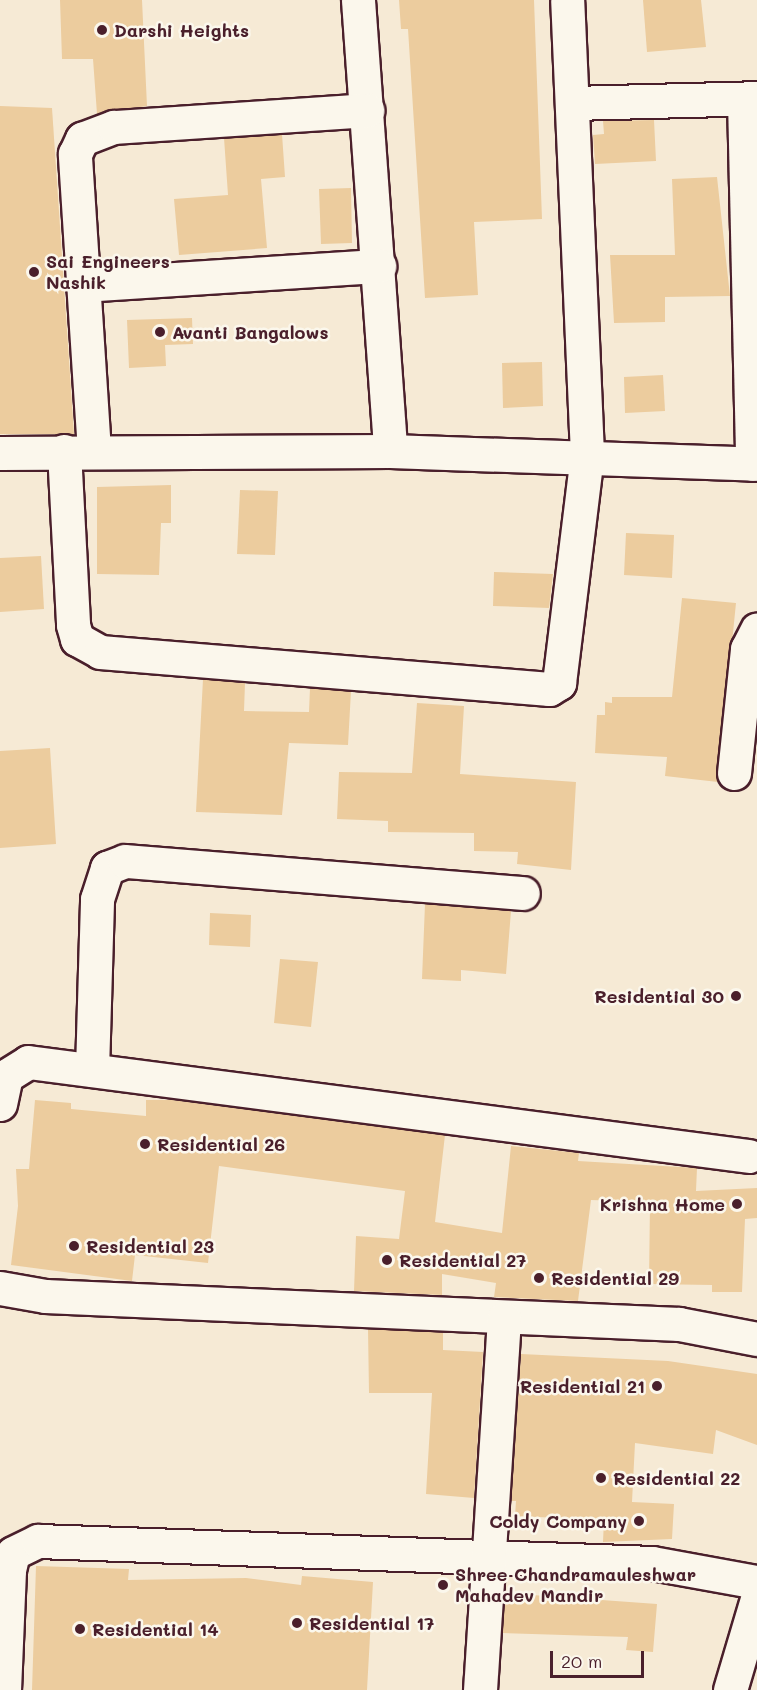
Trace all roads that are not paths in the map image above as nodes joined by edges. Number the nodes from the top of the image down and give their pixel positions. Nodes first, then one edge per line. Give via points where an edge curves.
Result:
1 (358, 0) edge
2 (567, 0) edge
3 (751, 98) edge
4 (572, 103) junction
5 (367, 110) junction
6 (379, 266) junction
7 (83, 285) junction
8 (79, 451) junction
9 (390, 451) junction
10 (0, 453) edge
11 (587, 454) junction
12 (754, 464) edge
13 (757, 630) edge
14 (734, 773) dead end
15 (523, 893) dead end
16 (92, 1070) junction
17 (0, 1104) edge
18 (749, 1156) dead end
19 (0, 1288) edge
20 (504, 1319) junction
21 (757, 1339) edge
22 (487, 1555) junction
23 (757, 1582) edge
24 (757, 1599) edge
25 (4, 1690) edge
26 (480, 1690) edge
27 (730, 1690) edge

1 - 5 street
2 - 4 street
3 - 4 street
3 - 12 street
4 - 11 street
5 - 6 street
5 - 7 street via 114,128 82,139 75,154
6 - 7 street
6 - 9 street
7 - 8 street
8 - 9 street
8 - 10 street
8 - 11 street via 73,625 86,646 100,652 549,689 563,674
9 - 11 street
11 - 12 street
13 - 14 street via 747,649
15 - 16 street via 125,861 107,867 97,898
16 - 17 street via 28,1062 15,1066 6,1076
16 - 18 street
19 - 20 street via 45,1296
20 - 21 street via 679,1324
20 - 22 street
22 - 23 street via 652,1563
22 - 25 street via 24,1544 13,1553 9,1570
22 - 26 street
24 - 27 street

